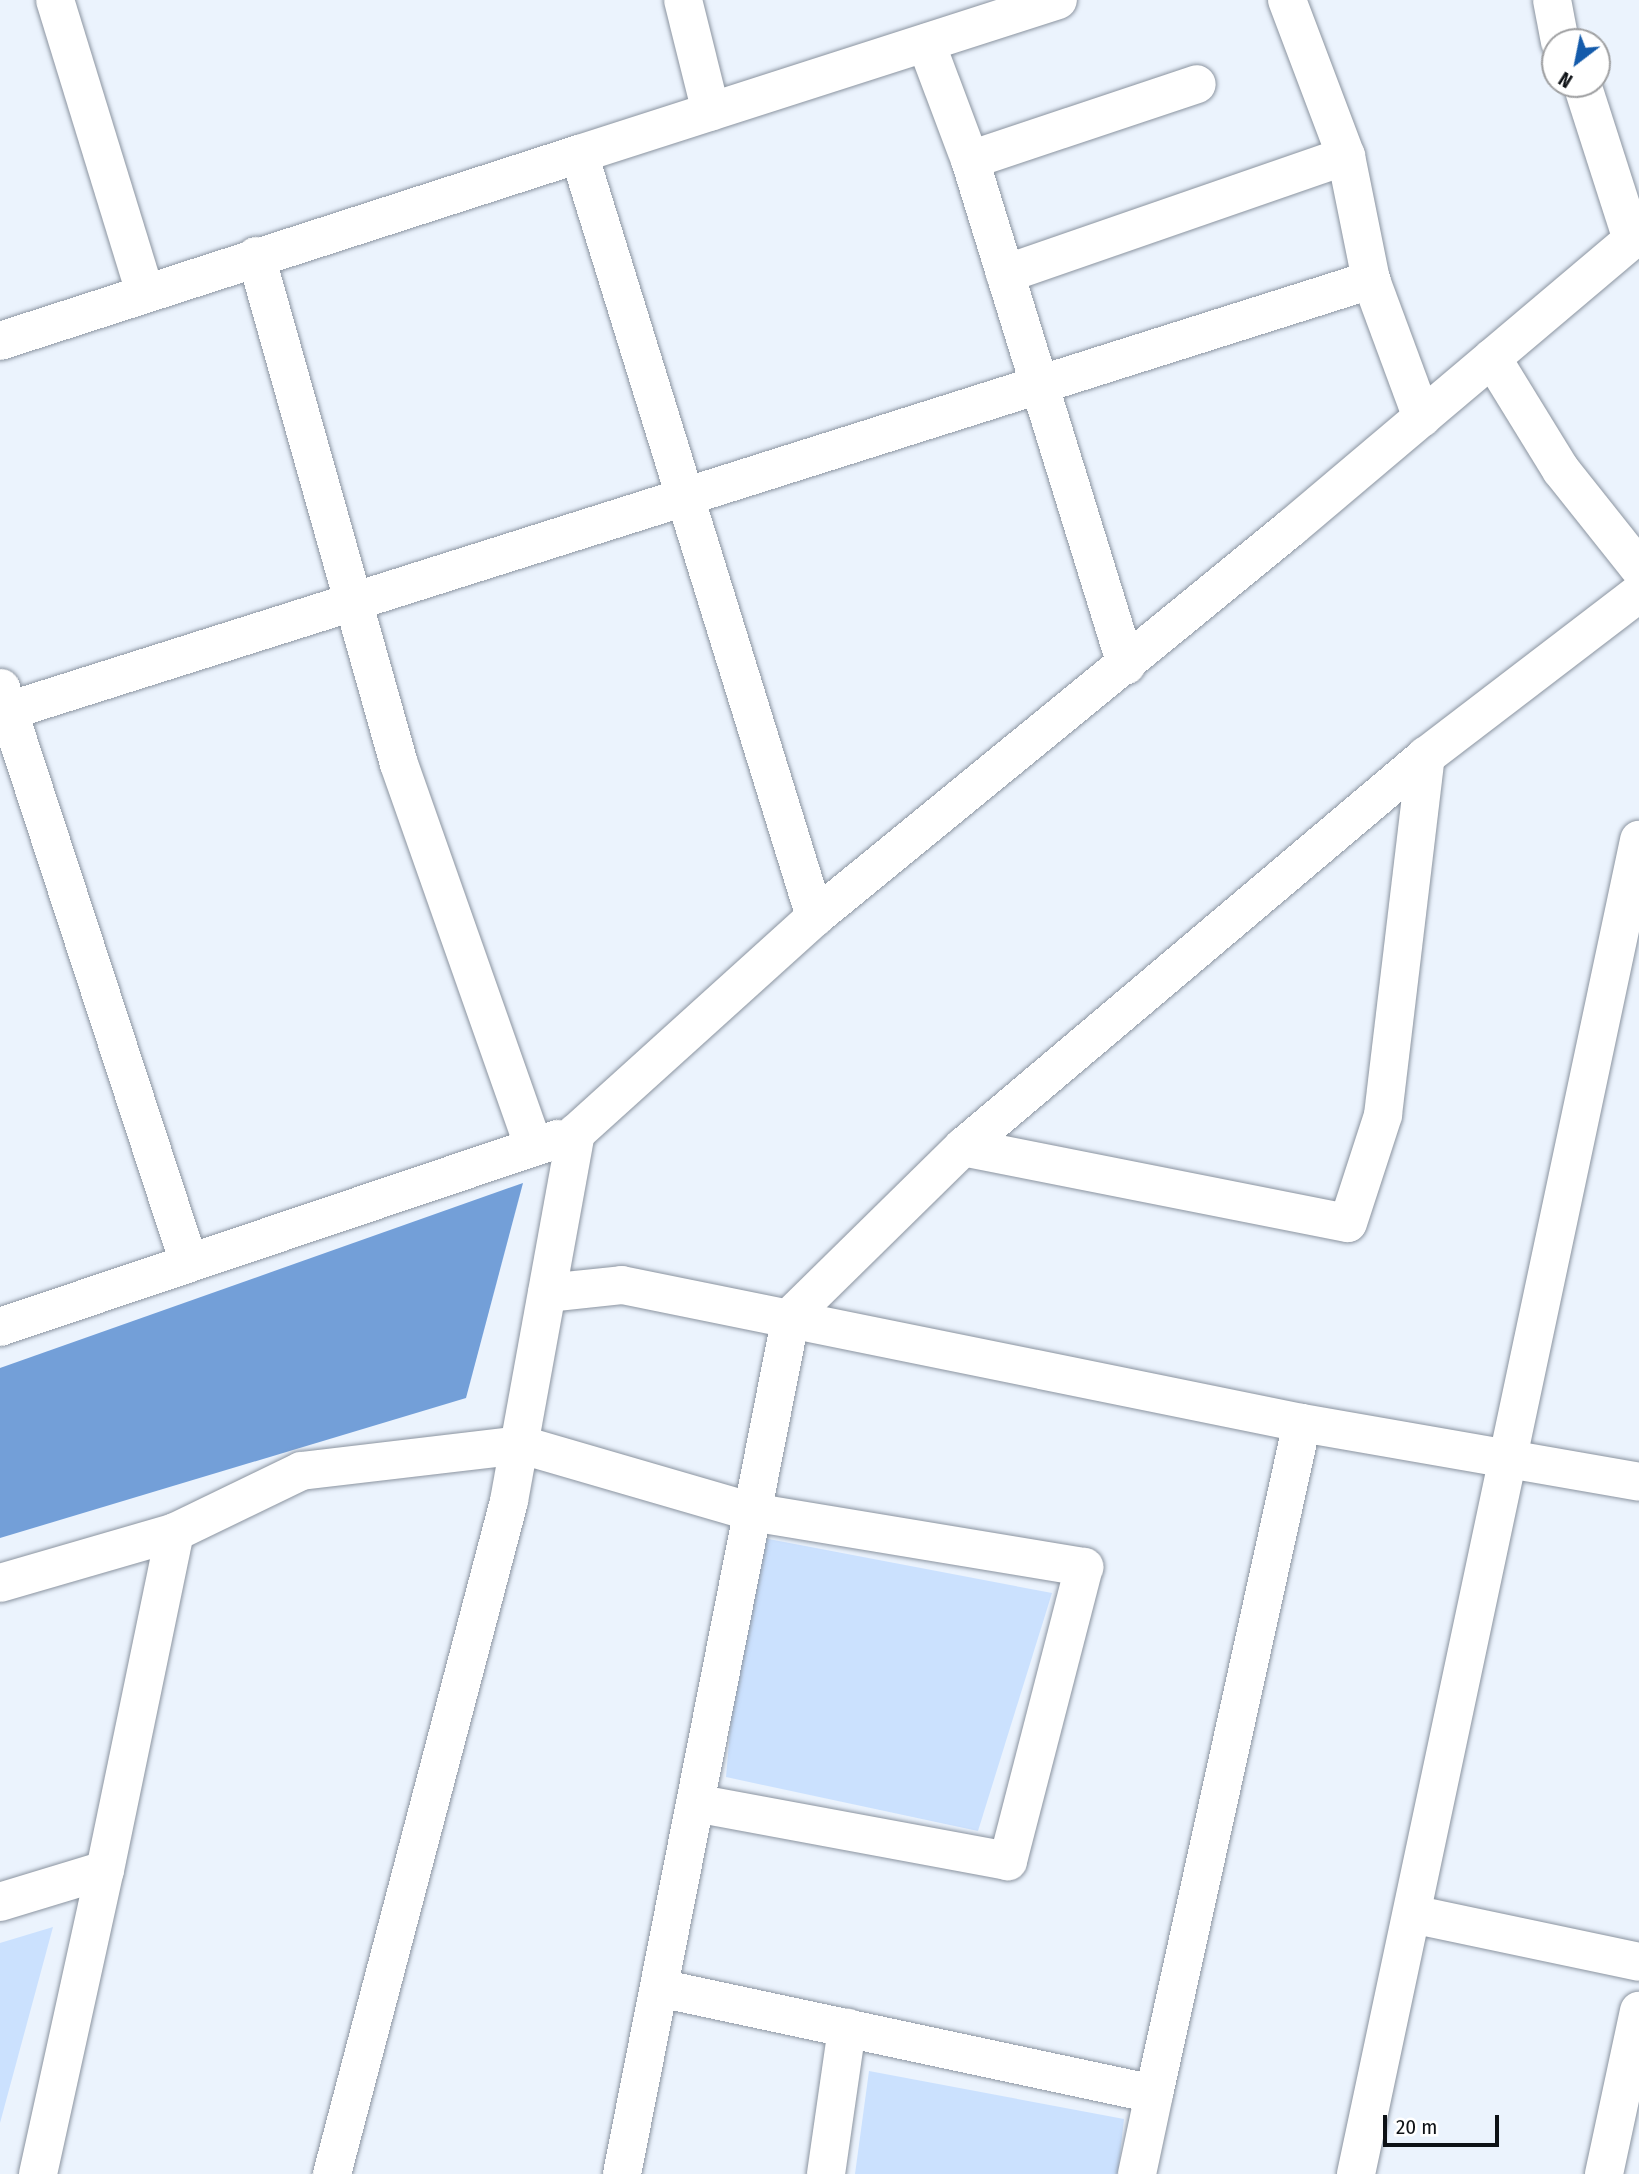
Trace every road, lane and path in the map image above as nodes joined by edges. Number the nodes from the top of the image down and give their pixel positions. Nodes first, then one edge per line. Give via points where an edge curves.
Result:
1 (55, 0) edge
2 (683, 0) edge
3 (1058, 0) edge
4 (1287, 0) edge
5 (1552, 0) edge
6 (1557, 28) edge
7 (926, 43) junction
8 (1197, 84) dead end
9 (1587, 98) edge
10 (711, 112) junction
11 (579, 154) junction
12 (1346, 156) junction
13 (970, 160) junction
14 (1635, 237) edge
15 (256, 256) junction
16 (1005, 274) junction
17 (1371, 280) junction
18 (145, 293) junction
19 (0, 341) edge
20 (1492, 358) junction
21 (1037, 381) junction
22 (1422, 418) junction
23 (684, 495) junction
24 (1639, 568) edge
25 (1639, 593) edge
26 (353, 605) junction
27 (1126, 666) junction
28 (4, 699) edge
29 (1426, 756) junction
30 (1639, 840) edge
31 (1635, 879) edge
32 (815, 917) junction
33 (576, 1133) junction
34 (534, 1147) junction
35 (963, 1147) junction
36 (188, 1260) junction
37 (547, 1293) junction
38 (791, 1316) junction
39 (0, 1327) edge
40 (1302, 1423) junction
41 (522, 1445) junction
42 (1510, 1460) junction
43 (1639, 1482) edge
44 (752, 1513) junction
45 (175, 1532) junction
46 (0, 1583) edge
47 (695, 1803) junction
48 (105, 1870) junction
49 (0, 1902) edge
50 (1412, 1914) junction
51 (1639, 1962) edge
52 (659, 1988) junction
53 (1639, 2011) edge
54 (847, 2028) junction
55 (1154, 2094) junction
56 (38, 2174) edge
57 (332, 2174) edge
58 (622, 2174) edge
59 (827, 2174) edge
60 (1137, 2174) edge
61 (1356, 2174) edge
62 (1604, 2174) edge

1 - 18 street
2 - 10 street
3 - 7 street
4 - 12 street
5 - 6 street
7 - 10 street
7 - 13 street
8 - 13 street
9 - 14 street
10 - 11 street
11 - 15 street
11 - 23 street
12 - 16 street
12 - 17 street
13 - 16 street
14 - 20 street
15 - 18 street
15 - 26 street
16 - 21 street
17 - 21 street
17 - 22 street
18 - 19 street
20 - 22 street
20 - 24 street via 1561,470
21 - 23 street
21 - 27 street
22 - 27 street
23 - 26 street
23 - 32 street
25 - 29 street
26 - 28 street
26 - 34 street via 399,764
27 - 32 street
28 - 36 street
29 - 35 street
29 - 35 street via 1383,1115 1348,1223
30 - 31 street
31 - 42 street
32 - 33 street
33 - 34 street
33 - 37 street
34 - 36 street
35 - 38 street
36 - 39 street
37 - 38 street via 622,1285
37 - 41 street
38 - 40 street
38 - 44 street
40 - 42 street
40 - 55 street
41 - 44 street
41 - 45 street via 301,1471
41 - 57 street
42 - 43 street
42 - 50 street
44 - 47 street
44 - 47 street via 1084,1567 1008,1861
45 - 46 street
45 - 48 street
47 - 52 street
48 - 49 street
48 - 56 street
50 - 51 street
50 - 61 street
52 - 54 street
52 - 58 street
53 - 62 street
54 - 55 street
54 - 59 street
55 - 60 street

